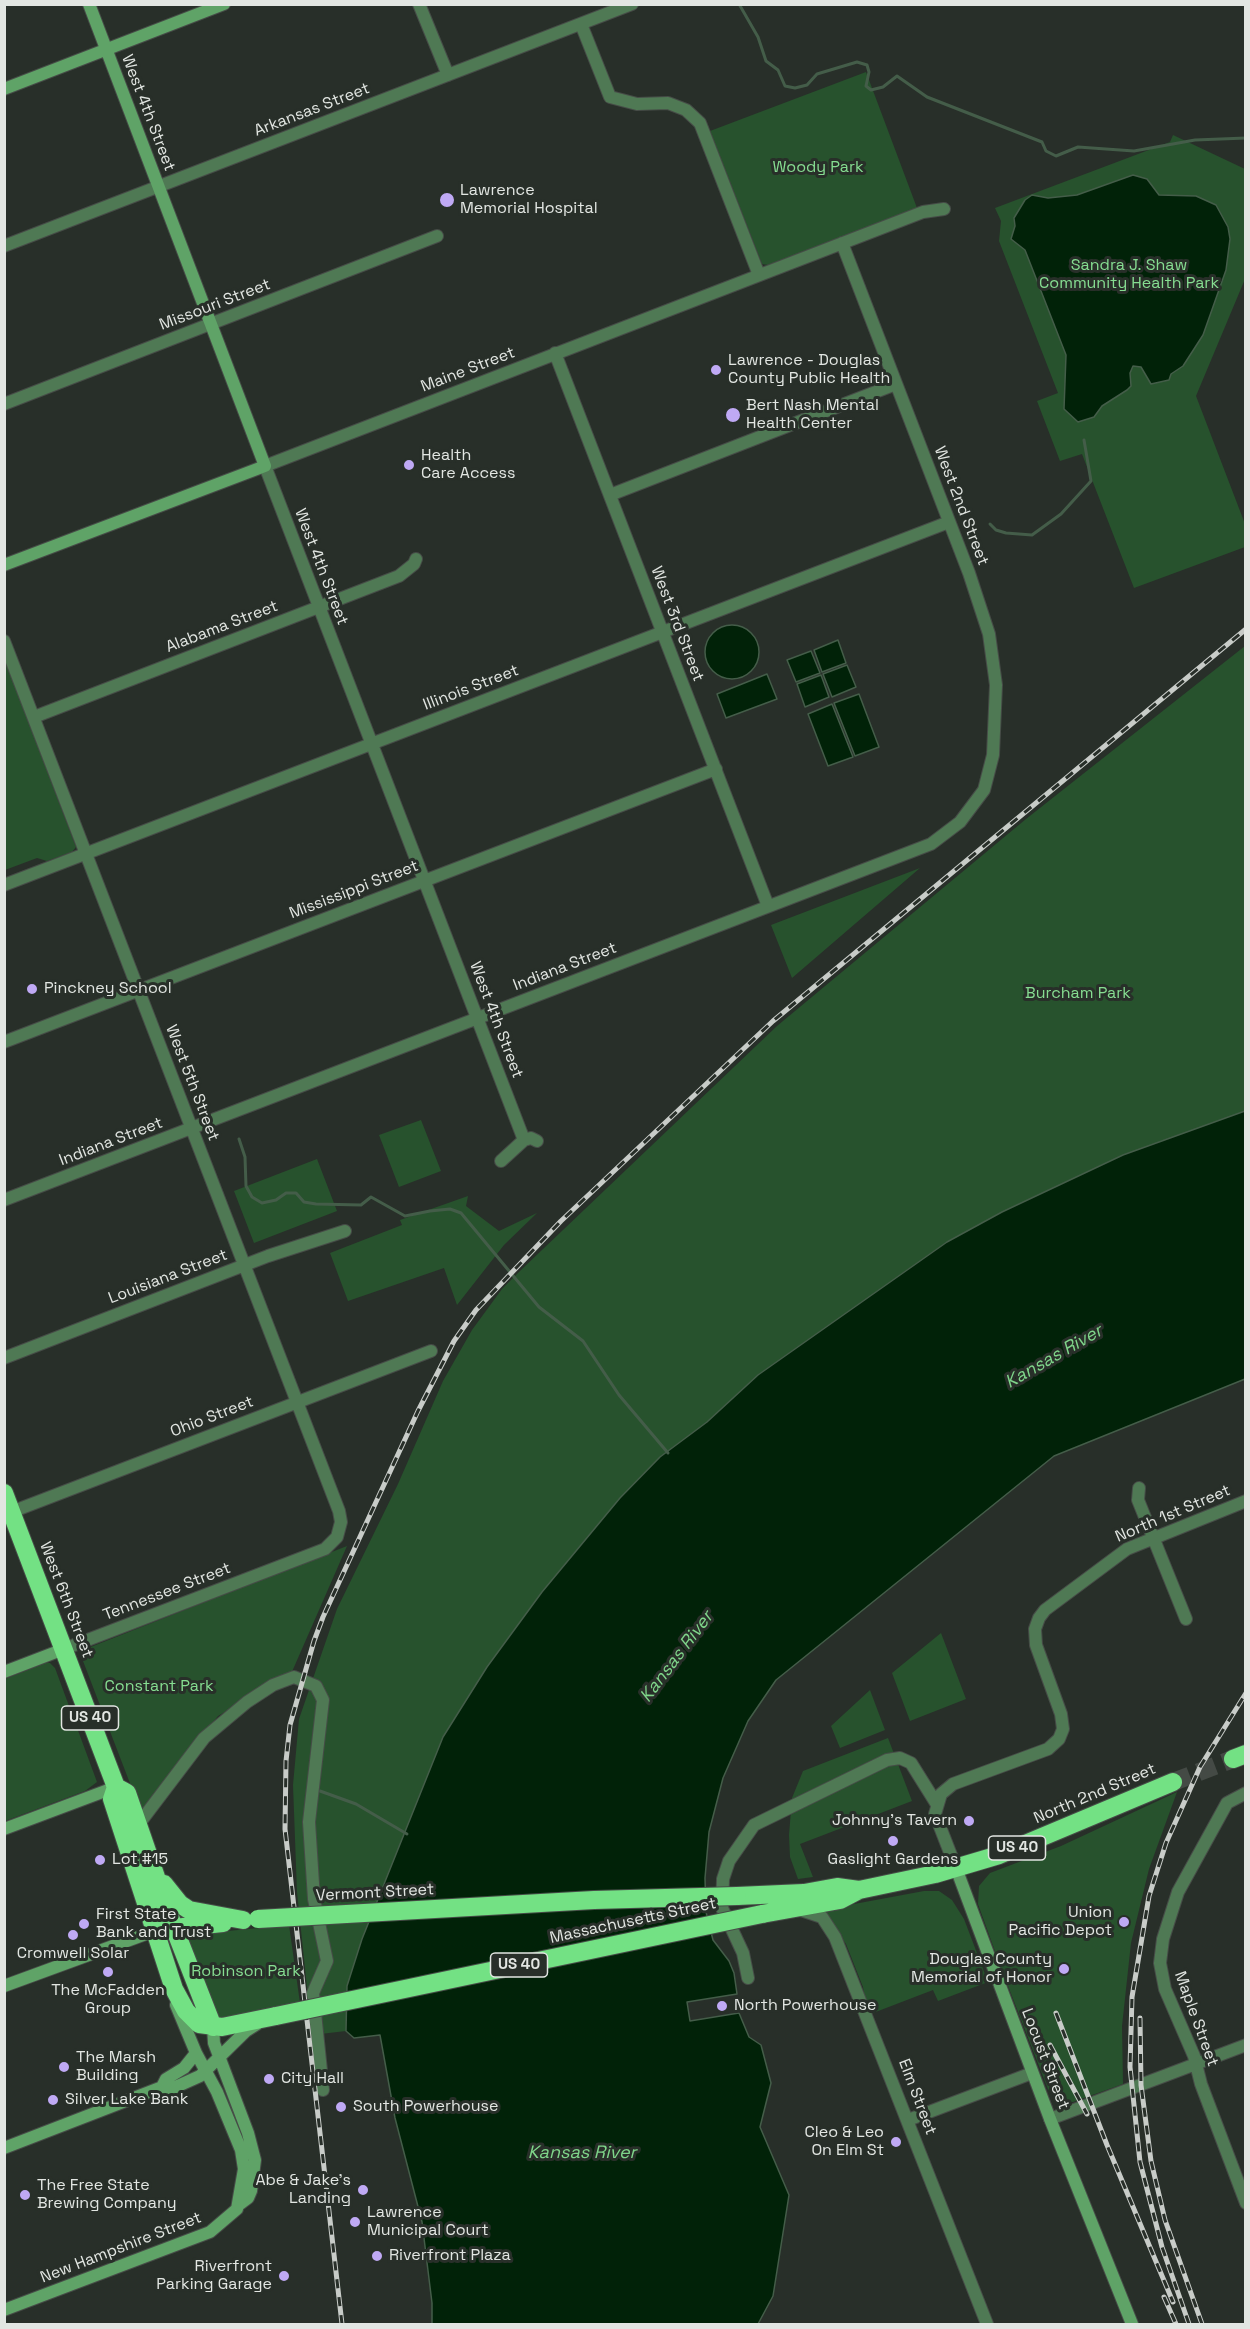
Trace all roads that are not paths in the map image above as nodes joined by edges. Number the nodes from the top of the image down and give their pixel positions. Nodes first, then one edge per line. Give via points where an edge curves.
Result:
1 (89, 4) edge
2 (224, 4) edge
3 (419, 4) edge
4 (632, 4) edge
5 (581, 24) junction
6 (106, 50) junction
7 (448, 75) junction
8 (4, 89) edge
9 (158, 187) junction
10 (944, 209) dead end
11 (437, 236) dead end
12 (842, 243) junction
13 (4, 246) edge
14 (759, 275) junction
15 (211, 324) junction
16 (555, 354) junction
17 (896, 384) junction
18 (4, 404) edge
19 (265, 466) junction
20 (610, 495) junction
21 (949, 522) junction
22 (416, 558) dead end
23 (4, 566) edge
24 (319, 606) junction
25 (663, 632) junction
26 (4, 641) edge
27 (34, 717) junction
28 (372, 744) junction
29 (716, 769) junction
30 (984, 790) joint
31 (86, 854) junction
32 (424, 881) junction
33 (4, 885) edge
34 (768, 906) junction
35 (139, 991) junction
36 (477, 1018) junction
37 (4, 1042) edge
38 (192, 1128) junction
39 (524, 1140) junction
40 (537, 1141) dead end
41 (501, 1161) dead end
42 (4, 1200) edge
43 (345, 1231) dead end
44 (246, 1265) junction
45 (431, 1351) dead end
46 (4, 1358) edge
47 (298, 1402) junction
48 (1139, 1488) dead end
49 (4, 1493) edge
50 (1245, 1501) edge
51 (8, 1513) edge
52 (1153, 1537) junction
53 (337, 1538) joint
54 (1186, 1619) dead end
55 (64, 1649) junction
56 (4, 1672) edge
57 (1173, 1782) tunnel mouth
58 (116, 1787) junction
59 (1245, 1793) edge
60 (936, 1803) junction
61 (138, 1825) junction
62 (4, 1829) edge
63 (153, 1867) junction
64 (956, 1868) junction
65 (860, 1890) junction
66 (759, 1895) joint
67 (788, 1909) junction
68 (762, 1914) joint
69 (251, 1919) junction
70 (174, 1928) junction
71 (154, 1931) junction
72 (748, 1978) dead end
73 (4, 1986) edge
74 (174, 1989) junction
75 (271, 2017) junction
76 (213, 2027) junction
77 (1245, 2045) edge
78 (196, 2053) junction
79 (219, 2057) junction
80 (1196, 2064) junction
81 (206, 2071) junction
82 (1032, 2073) junction
83 (162, 2087) junction
84 (322, 2090) dead end
85 (1050, 2119) junction
86 (908, 2120) junction
87 (4, 2148) edge
88 (1245, 2203) edge
89 (240, 2204) junction
90 (4, 2310) edge
91 (987, 2325) edge
92 (1132, 2325) edge

1 - 6 street, West 4th Street
2 - 6 street
3 - 7 street
4 - 5 street, Arkansas Street
5 - 7 street, Arkansas Street
5 - 14 street via 610,97 637,104 668,103 686,110 700,123
6 - 8 street
6 - 9 street, West 4th Street
7 - 9 street, Arkansas Street
9 - 13 street, Arkansas Street
9 - 15 street, West 4th Street
10 - 12 street, Maine Street via 923,212
11 - 15 street, Missouri Street
12 - 14 street, Maine Street
12 - 17 street, West 2nd Street
14 - 16 street, Maine Street
15 - 18 street, Missouri Street
15 - 19 street, West 4th Street
16 - 19 street, Maine Street
16 - 20 street, West 3rd Street
17 - 20 street
17 - 21 street, West 2nd Street
19 - 23 street, Maine Street
19 - 24 street, West 4th Street
20 - 25 street, West 3rd Street
21 - 25 street, Illinois Street
21 - 30 street, West 2nd Street via 981,607 993,652 994,742
22 - 24 street, Alabama Street via 399,576
24 - 27 street, Alabama Street
24 - 28 street, West 4th Street
25 - 28 street, Illinois Street
25 - 29 street, West 3rd Street
26 - 27 street, West 5th Street
27 - 31 street, West 5th Street
28 - 31 street, Illinois Street
28 - 32 street, West 4th Street
29 - 32 street, Mississippi Street
29 - 34 street, West 3rd Street
30 - 34 street, Indiana Street via 960,822 931,844
31 - 33 street, Illinois Street
31 - 35 street, West 5th Street
32 - 35 street, Mississippi Street
32 - 36 street, West 4th Street
34 - 36 street, Indiana Street
35 - 37 street, Mississippi Street
35 - 38 street, West 5th Street
36 - 38 street, Indiana Street
36 - 39 street, West 4th Street
38 - 42 street, Indiana Street
38 - 44 street, West 5th Street
39 - 40 street
39 - 41 street
43 - 44 street, Louisiana Street
44 - 46 street, Louisiana Street
44 - 47 street, West 5th Street
45 - 47 street, Ohio Street
47 - 51 street, Ohio Street
47 - 53 street, West 5th Street via 339,1511
48 - 52 street via 1138,1500
49 - 51 highway, West 6th Street / US 40
50 - 52 street, North 1st Street
51 - 55 highway, West 6th Street / US 40
52 - 54 street
52 - 60 street, North 1st Street via 1119,1554 1045,1610 1035,1629 1036,1645 1063,1719 1060,1736 1048,1749 953,1784
53 - 55 street, Tennessee Street via 325,1549
55 - 56 street, Tennessee Street
55 - 58 highway, West 6th Street / US 40
57 - 64 highway, North 2nd Street / US 40 via 1026,1845
58 - 61 highway, West 6th Street / US 40 via 127,1793
58 - 62 street
58 - 71 highway, West 6th Street / US 40 via 112,1799
59 - 80 street, Maple Street via 1233,1797 1218,1818 1178,1892 1162,1946 1162,1982
60 - 64 street, Locust Street via 935,1814
60 - 72 street via 911,1763 900,1758 887,1760 754,1826 729,1861 722,1908 743,1953
61 - 63 highway, West 6th Street / US 40
61 - 84 street via 204,1738 246,1702 294,1677 316,1686 323,1700 309,1822 314,1899 327,1961 313,1994
63 - 69 highway, US 40 via 185,1908
63 - 70 highway, West 6th Street
64 - 65 highway, North 2nd Street / US 40
64 - 82 street, Locust Street
65 - 66 highway, North 2nd Street / US 40 via 837,1887
65 - 67 highway, North 2nd Street / US 40 via 840,1900
66 - 69 highway, Vermont Street / US 40, bridge
67 - 68 highway, North 2nd Street / US 40
67 - 86 street, Elm Street via 813,1912 828,1924
68 - 75 highway, Massachusetts Street / US 40, bridge
69 - 70 highway, Vermont Street
70 - 71 highway, Vermont Street
70 - 76 highway, West 6th Street
71 - 73 street, Vermont Street
71 - 74 highway, West 6th Street / US 40
74 - 76 highway, West 6th Street / US 40 via 190,2016
74 - 78 street, West 6th Street via 177,2009
75 - 76 highway, Massachusetts Street / US 40
75 - 79 street, Massachusetts Street via 246,2031
76 - 79 street, West 6th Street
77 - 80 street
78 - 81 street, West 6th Street
78 - 83 street, Massachusetts Street
79 - 81 street, Massachusetts Street
79 - 89 street, New Hampshire Street via 255,2160 251,2191
80 - 85 street
80 - 88 street, Maple Street
81 - 83 street, Massachusetts Street via 171,2089
81 - 89 street, West 6th Street via 241,2150 244,2169
82 - 85 street, Locust Street
82 - 86 street
83 - 87 street, Massachusetts Street
85 - 92 street, Locust Street
86 - 91 street, Elm Street
89 - 90 street, New Hampshire Street via 210,2232

